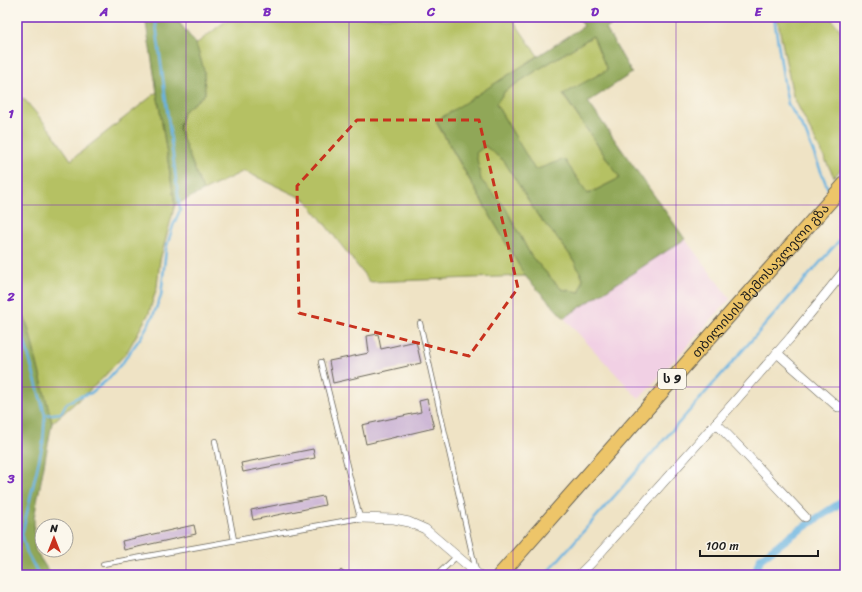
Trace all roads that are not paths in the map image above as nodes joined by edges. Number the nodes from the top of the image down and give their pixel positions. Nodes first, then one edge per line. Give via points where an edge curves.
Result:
1 (843, 17) edge
2 (845, 20) edge
3 (845, 184) edge
4 (845, 270) edge
5 (420, 323) dead end
6 (777, 353) junction
7 (321, 362) dead end
8 (845, 405) edge
9 (716, 423) junction
10 (215, 440) dead end
11 (805, 517) dead end
12 (360, 518) junction
13 (234, 540) junction
14 (457, 556) junction
15 (103, 564) dead end
16 (478, 574) edge
17 (437, 575) edge
18 (500, 575) edge
19 (579, 575) edge

1 - 2 street
3 - 18 highway, თბილისის შემოსავლელი გზა / ს 9
4 - 6 street
5 - 16 lane
6 - 8 street via 838,407
6 - 9 street
7 - 12 lane
9 - 11 street
9 - 19 street
10 - 13 lane
12 - 13 lane
12 - 14 street via 410,522 425,529
13 - 15 lane
14 - 16 street
14 - 17 lane

